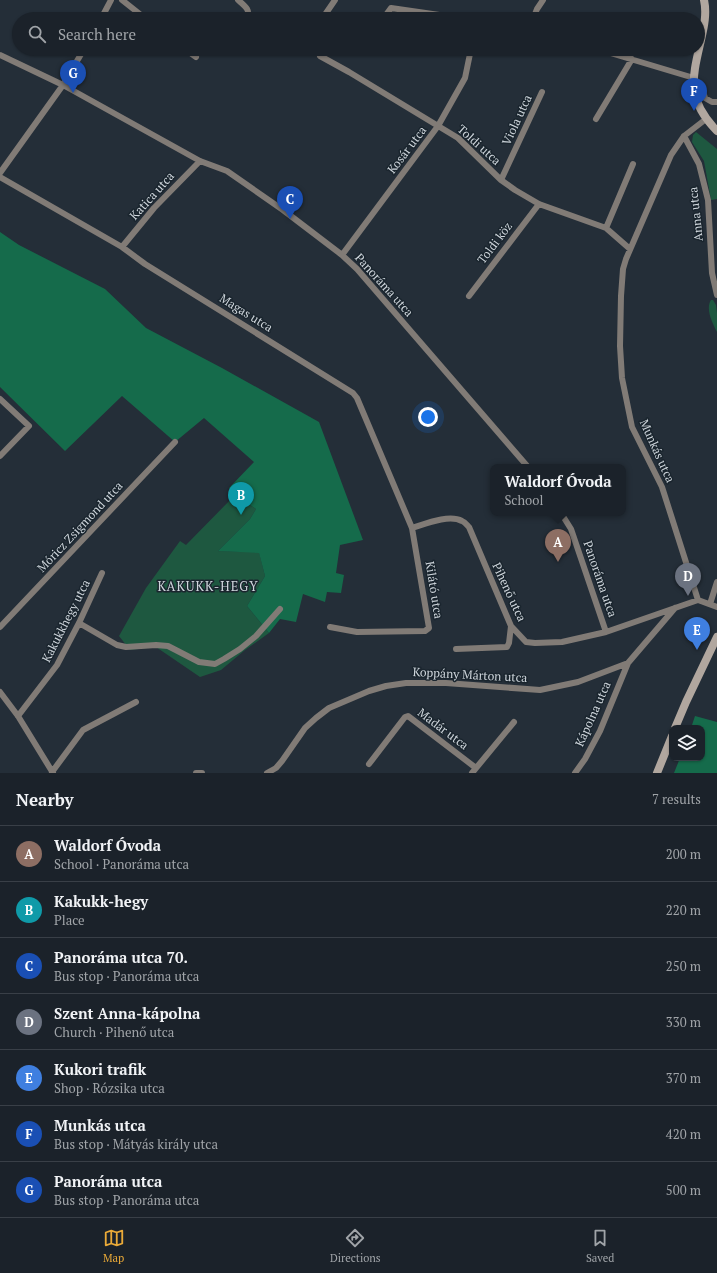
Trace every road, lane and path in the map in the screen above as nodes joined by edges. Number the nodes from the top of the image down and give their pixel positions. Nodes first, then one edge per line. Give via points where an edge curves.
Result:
1 (111, 0) edge
2 (122, 0) edge
3 (238, 0) edge
4 (335, 0) edge
5 (543, 0) edge
6 (704, 0) edge
7 (104, 12) edge
8 (137, 12) edge
9 (248, 12) edge
10 (327, 12) edge
11 (388, 12) edge
12 (419, 12) edge
13 (536, 12) edge
14 (705, 12) edge
15 (0, 55) edge
16 (80, 56) edge
17 (320, 56) dead end
18 (470, 56) edge
19 (624, 56) edge
20 (698, 56) edge
21 (632, 58) junction
22 (694, 78) junction
23 (63, 85) junction
24 (542, 92) dead end
25 (717, 102) edge
26 (596, 119) dead end
27 (706, 119) junction
28 (438, 126) junction
29 (717, 131) edge
30 (684, 136) junction
31 (200, 161) junction
32 (633, 164) dead end
33 (0, 173) edge
34 (0, 177) edge
35 (501, 180) junction
36 (539, 204) junction
37 (606, 228) junction
38 (122, 247) junction
39 (630, 249) junction
40 (342, 255) junction
41 (717, 295) edge
42 (469, 296) dead end
43 (0, 399) edge
44 (175, 442) dead end
45 (0, 456) edge
46 (525, 464) edge
47 (563, 516) edge
48 (412, 528) junction
49 (102, 573) dead end
50 (717, 583) edge
51 (698, 600) junction
52 (710, 604) junction
53 (717, 607) edge
54 (675, 608) junction
55 (280, 609) dead end
56 (79, 623) junction
57 (511, 626) junction
58 (330, 627) dead end
59 (0, 628) edge
60 (606, 632) junction
61 (717, 637) edge
62 (456, 649) dead end
63 (628, 662) junction
64 (0, 692) edge
65 (136, 702) dead end
66 (18, 716) junction
67 (514, 722) dead end
68 (676, 725) edge
69 (669, 743) edge
70 (369, 764) dead end
71 (474, 771) edge
72 (52, 772) edge
73 (196, 773) edge
74 (202, 773) edge
75 (267, 773) edge
76 (575, 773) edge
77 (657, 773) edge

1 - 7 street
2 - 8 street
3 - 9 street
4 - 10 street
5 - 13 street
6 - 14 main road
11 - 12 street via 391,8
15 - 23 street, Panoráma utca
16 - 23 street
17 - 28 street, Toldi utca
18 - 28 street, Kosár utca via 465,78
19 - 21 street
20 - 22 main road
21 - 22 street
21 - 26 street
22 - 25 street via 705,98
22 - 27 main road via 697,101
23 - 31 street, Panoráma utca
23 - 33 street
24 - 35 street, Viola utca
27 - 29 main road
27 - 30 street, Munkás utca
28 - 35 street, Toldi utca via 458,138
28 - 40 street, Kosár utca
30 - 39 street, Munkás utca via 671,155
30 - 41 street, Anna utca via 700,164 708,200 712,274
31 - 38 street, Katica utca via 154,208
31 - 40 street, Panoráma utca via 227,171
32 - 37 street
34 - 38 street, Magas utca
35 - 36 street, Toldi utca
36 - 37 street, Toldi utca
36 - 42 street, Toldi köz
37 - 39 street, Toldi utca
38 - 48 street, Magas utca via 145,264 353,393
39 - 51 street, Munkás utca via 623,269 620,296 622,378 632,427 662,487
40 - 46 street, Panoráma utca
43 - 45 street via 28,426
44 - 59 street, Móricz Zsigmond utca
47 - 60 street, Panoráma utca via 571,530
48 - 57 street, Pihenő utca via 440,520 463,521 469,527
48 - 58 street, Kilátó utca via 429,628 425,631 357,632
49 - 56 street, Kakukkhegy utca
50 - 52 street
51 - 52 street
51 - 54 street, Pihenő utca
52 - 53 street
54 - 60 street, Pihenő utca
54 - 63 street, Koppány Márton utca
55 - 56 street via 256,636 215,664 199,662 168,646 156,644 126,648
56 - 66 street, Kakukkhegy utca via 57,665
57 - 60 street, Pihenő utca via 523,640 532,643 562,642
57 - 62 street via 506,647
61 - 68 main road
63 - 75 street, Koppány Márton utca via 578,682 540,690 446,683 406,683 369,691 329,708 316,718 305,728 276,768
63 - 76 street, Kápolna utca via 600,731 586,759
64 - 66 street
65 - 72 street via 83,730
66 - 72 street
67 - 71 street
69 - 77 main road
70 - 71 street, Madár utca via 405,716 408,716
73 - 74 street

